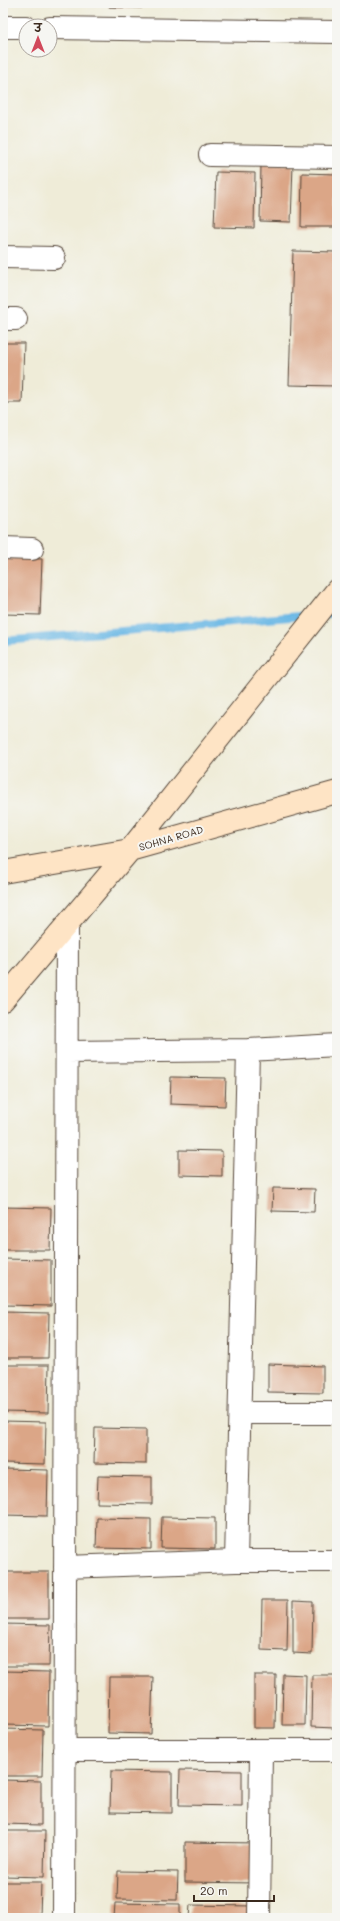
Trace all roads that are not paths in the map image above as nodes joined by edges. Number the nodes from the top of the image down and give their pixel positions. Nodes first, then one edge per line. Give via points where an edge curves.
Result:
1 (3, 27) edge
2 (18, 27) edge
3 (58, 28) edge
4 (337, 32) edge
5 (210, 155) dead end
6 (337, 157) edge
7 (3, 257) edge
8 (54, 258) dead end
9 (3, 548) edge
10 (32, 549) dead end
11 (337, 590) edge
12 (337, 792) edge
13 (130, 850) junction
14 (3, 872) edge
15 (67, 925) junction
16 (3, 1000) edge
17 (337, 1046) edge
18 (248, 1050) junction
19 (67, 1052) junction
20 (240, 1413) junction
21 (337, 1413) edge
22 (236, 1560) junction
23 (337, 1561) edge
24 (65, 1567) junction
25 (64, 1750) junction
26 (261, 1750) junction
27 (337, 1750) edge
28 (64, 1918) edge
29 (259, 1918) edge

1 - 2 street
3 - 4 street
5 - 6 street
7 - 8 street
9 - 10 street
11 - 13 street
12 - 13 street, SOHNA ROAD
13 - 14 street, SOHNA ROAD
13 - 15 street
15 - 16 street
15 - 19 street
17 - 18 street
18 - 19 street
18 - 20 street
19 - 24 street
20 - 21 street
20 - 22 street
22 - 23 street
22 - 24 street
24 - 25 street
25 - 26 street
25 - 28 street
26 - 27 street
26 - 29 street

